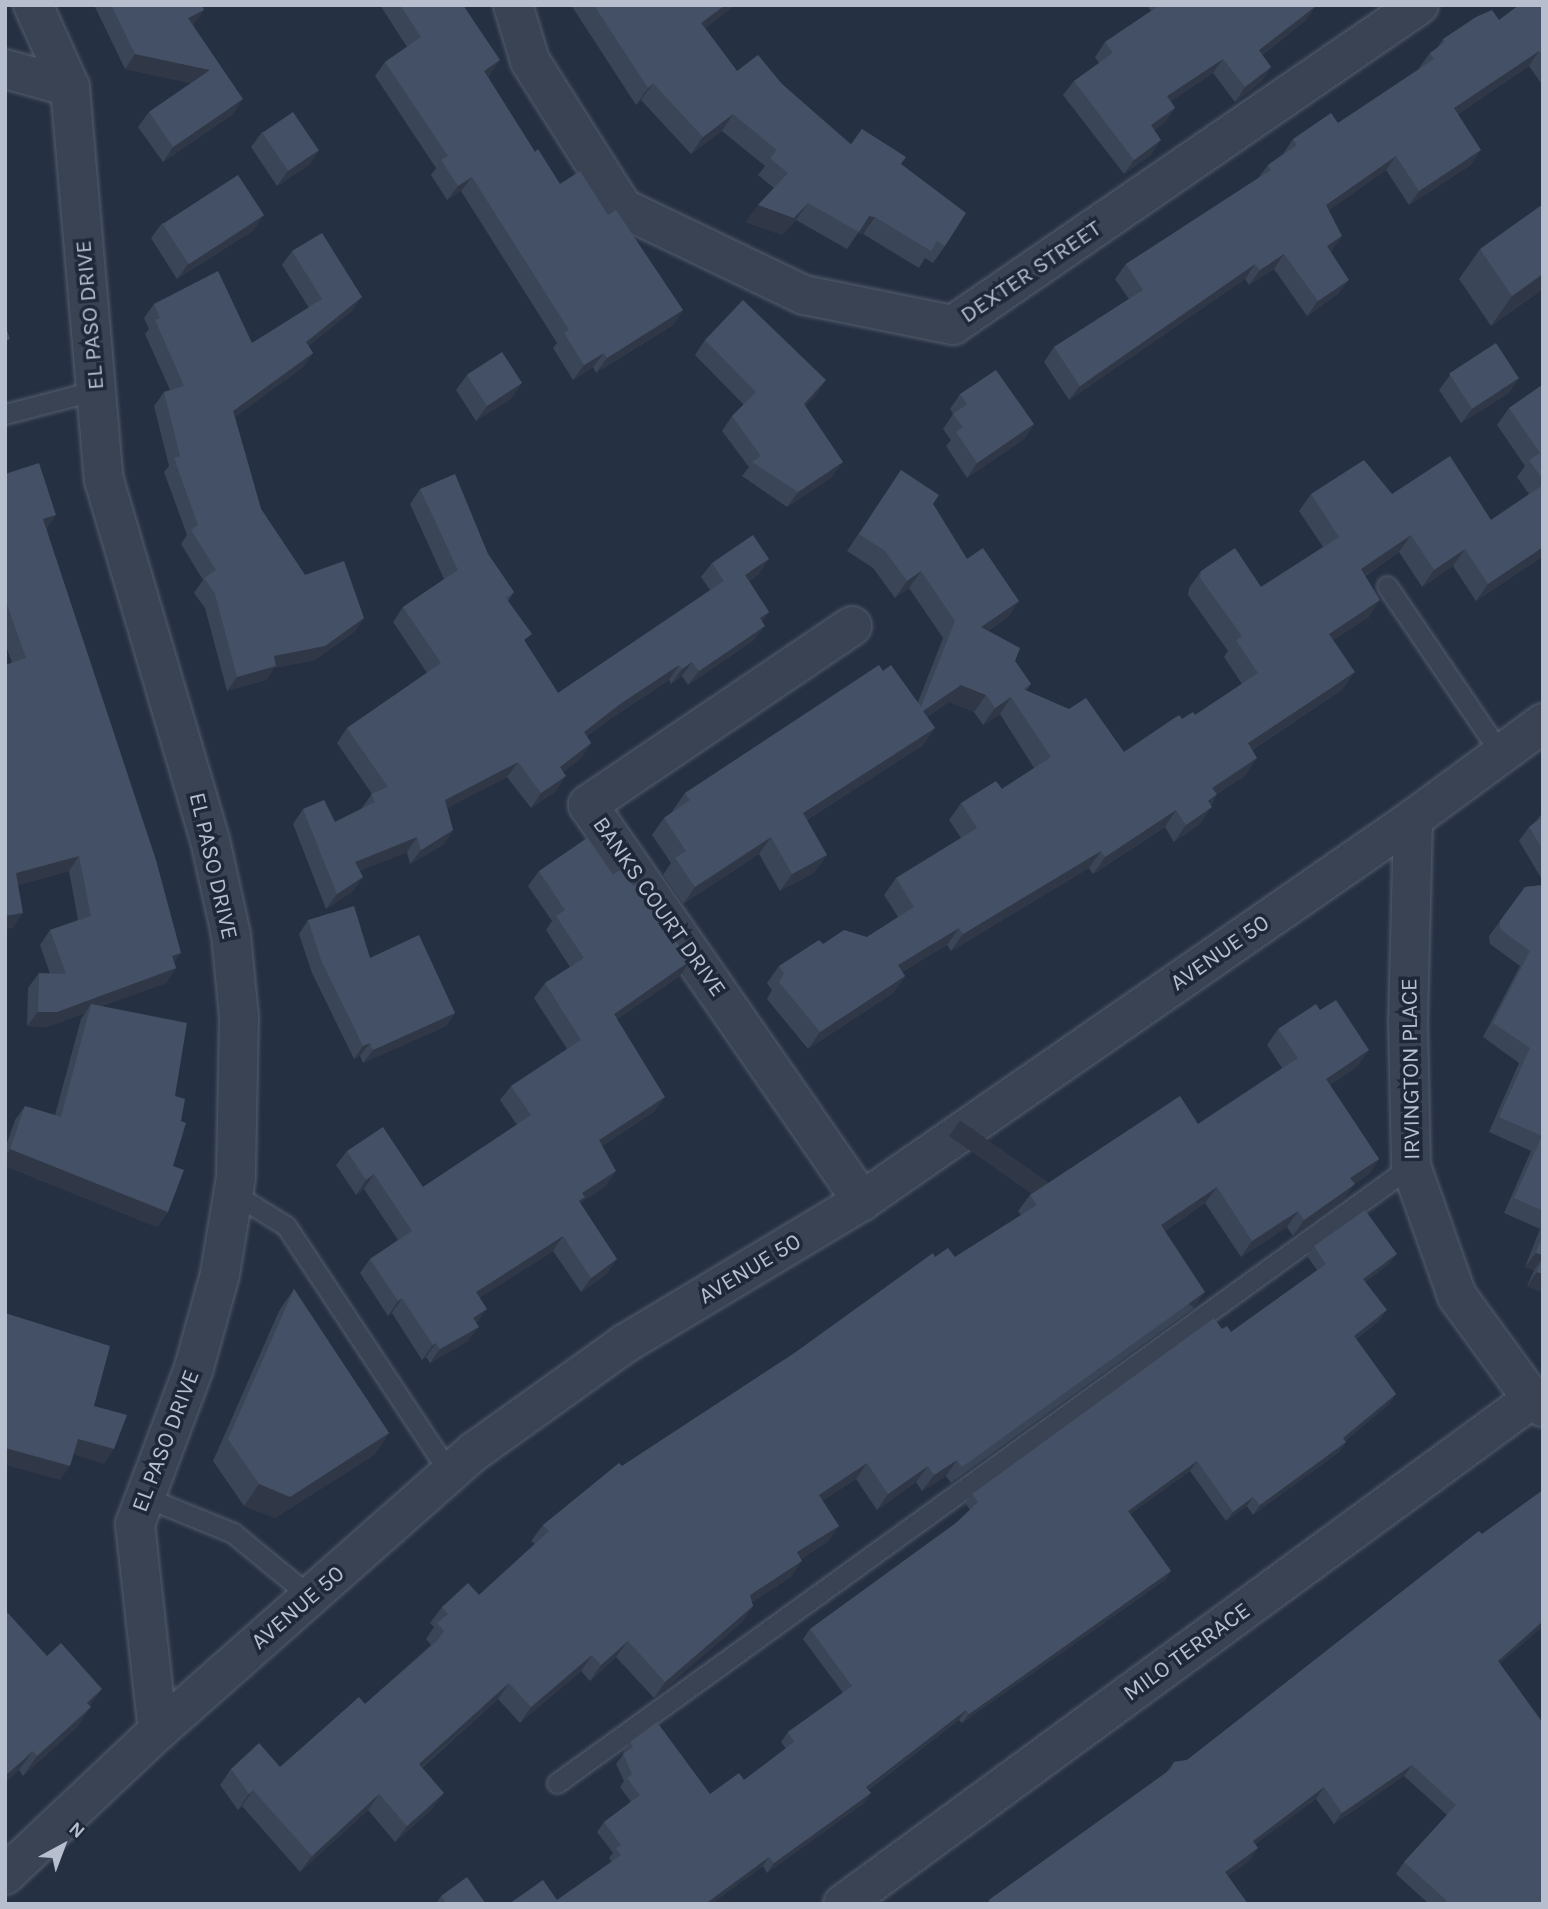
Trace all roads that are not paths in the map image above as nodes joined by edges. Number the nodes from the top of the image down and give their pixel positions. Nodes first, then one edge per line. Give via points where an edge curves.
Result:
1 (33, 5) edge
2 (513, 5) edge
3 (1419, 5) edge
4 (5, 69) edge
5 (70, 87) junction
6 (97, 390) junction
7 (5, 414) edge
8 (1387, 586) dead end
9 (852, 626) dead end
10 (1543, 723) edge
11 (1501, 754) junction
12 (1413, 819) junction
13 (1411, 1166) junction
14 (233, 1193) junction
15 (862, 1201) junction
16 (1537, 1403) edge
17 (450, 1474) junction
18 (145, 1497) junction
19 (311, 1597) junction
20 (158, 1731) junction
21 (557, 1783) dead end
22 (5, 1875) edge
23 (884, 1892) edge
24 (843, 1904) edge

1 - 5 street, EL PASO DRIVE
2 - 3 street, DEXTER STREET via 530,61 623,208 804,295 953,326
4 - 5 street
5 - 6 street, EL PASO DRIVE
6 - 7 lane
6 - 14 street, EL PASO DRIVE via 104,480 210,840 231,935 241,1097
8 - 11 lane
9 - 15 street, BANKS COURT DRIVE via 588,805
10 - 11 street, AVENUE 50
11 - 12 street, AVENUE 50
12 - 13 street, IRVINGTON PLACE
12 - 15 street, AVENUE 50
13 - 16 street, IRVINGTON PLACE via 1457,1296
13 - 21 lane
14 - 17 lane via 286,1226
14 - 18 street, EL PASO DRIVE via 220,1273 194,1368
15 - 17 street, AVENUE 50 via 626,1343
16 - 23 street, MILO TERRACE
17 - 19 street, AVENUE 50
18 - 19 lane via 233,1533
18 - 20 street, EL PASO DRIVE via 135,1524
19 - 20 street, AVENUE 50
20 - 22 street, AVENUE 50
23 - 24 street, MILO TERRACE

